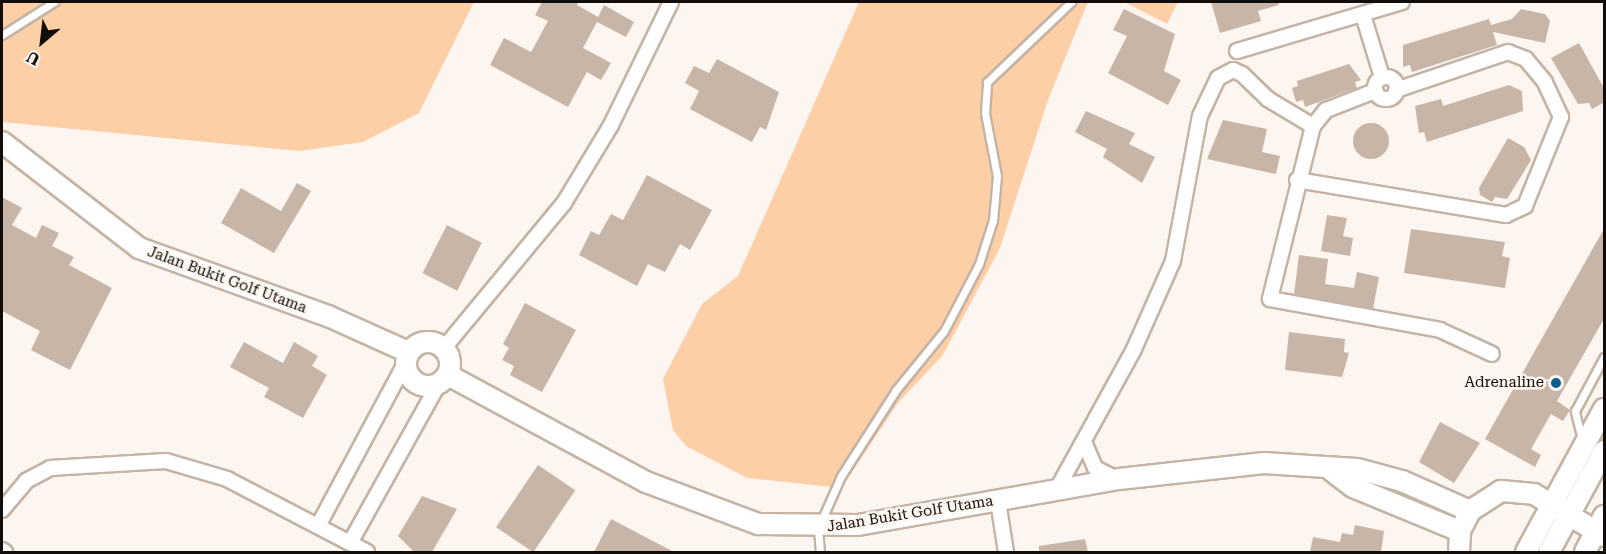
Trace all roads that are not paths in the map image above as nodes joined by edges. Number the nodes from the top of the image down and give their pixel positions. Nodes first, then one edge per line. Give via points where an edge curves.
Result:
1 (54, 2) edge
2 (671, 2) edge
3 (1071, 2) edge
4 (1402, 2) edge
5 (1363, 15) junction
6 (2, 35) edge
7 (1237, 51) dead end
8 (1382, 77) junction
9 (1396, 90) junction
10 (1375, 92) junction
11 (1313, 126) junction
12 (2, 142) edge
13 (1297, 180) junction
14 (444, 348) junction
15 (1492, 354) dead end
16 (1605, 357) edge
17 (407, 358) junction
18 (443, 379) junction
19 (1605, 409) edge
20 (1085, 444) junction
21 (1584, 447) junction
22 (1605, 451) edge
23 (1332, 471) junction
24 (1119, 479) junction
25 (1056, 491) junction
26 (999, 501) junction
27 (1553, 504) junction
28 (1459, 505) junction
29 (2, 510) edge
30 (1570, 515) junction
31 (1449, 525) junction
32 (318, 526) junction
33 (818, 528) junction
34 (1602, 528) edge
35 (350, 543) junction
36 (2, 550) edge
37 (5, 552) edge
38 (367, 552) edge
39 (819, 552) edge
40 (1006, 552) edge
41 (1459, 552) edge
42 (1526, 552) edge
43 (1549, 552) edge
44 (1585, 552) edge

1 - 6 lane
2 - 14 street via 611,125 564,203
3 - 33 lane via 987,82 985,113 997,176 993,220 979,264 944,331 876,418
4 - 5 street
5 - 7 street
5 - 8 street
8 - 9 street via 1395,81
8 - 10 street
9 - 10 street via 1386,99
9 - 13 street via 1508,52 1526,59 1545,82 1561,117 1525,206 1506,215
10 - 11 street via 1326,110
11 - 13 street
11 - 20 street via 1268,99 1242,74 1233,70 1218,78 1200,116 1173,261
12 - 17 street, Jalan Bukit Golf Utama via 139,248 328,316
13 - 15 street via 1270,299 1440,330
14 - 17 street via 425,341
14 - 18 street
16 - 21 lane via 1575,411 1576,433
17 - 18 street, Jalan Bukit Golf Utama via 417,383
17 - 32 street
18 - 33 street, Jalan Bukit Golf Utama via 646,482 717,513 758,524
18 - 35 street
19 - 21 street
20 - 24 street via 1095,468
20 - 25 street
21 - 27 street
22 - 30 street
23 - 24 street, Jalan Bukit Golf Utama via 1264,463
23 - 28 street, Jalan Bukit Golf Utama via 1357,469
23 - 31 street, Jalan Bukit Golf Utama via 1353,487
24 - 25 street, Jalan Bukit Golf Utama
25 - 26 street, Jalan Bukit Golf Utama
26 - 33 street, Jalan Bukit Golf Utama
26 - 40 street
27 - 28 street via 1519,490 1501,491
27 - 30 street
27 - 42 street
28 - 31 street
29 - 32 street via 26,481 50,468 166,461 227,479
30 - 34 street
30 - 43 street
31 - 41 street
32 - 35 street
33 - 39 lane
34 - 44 street
35 - 38 street
36 - 37 street

